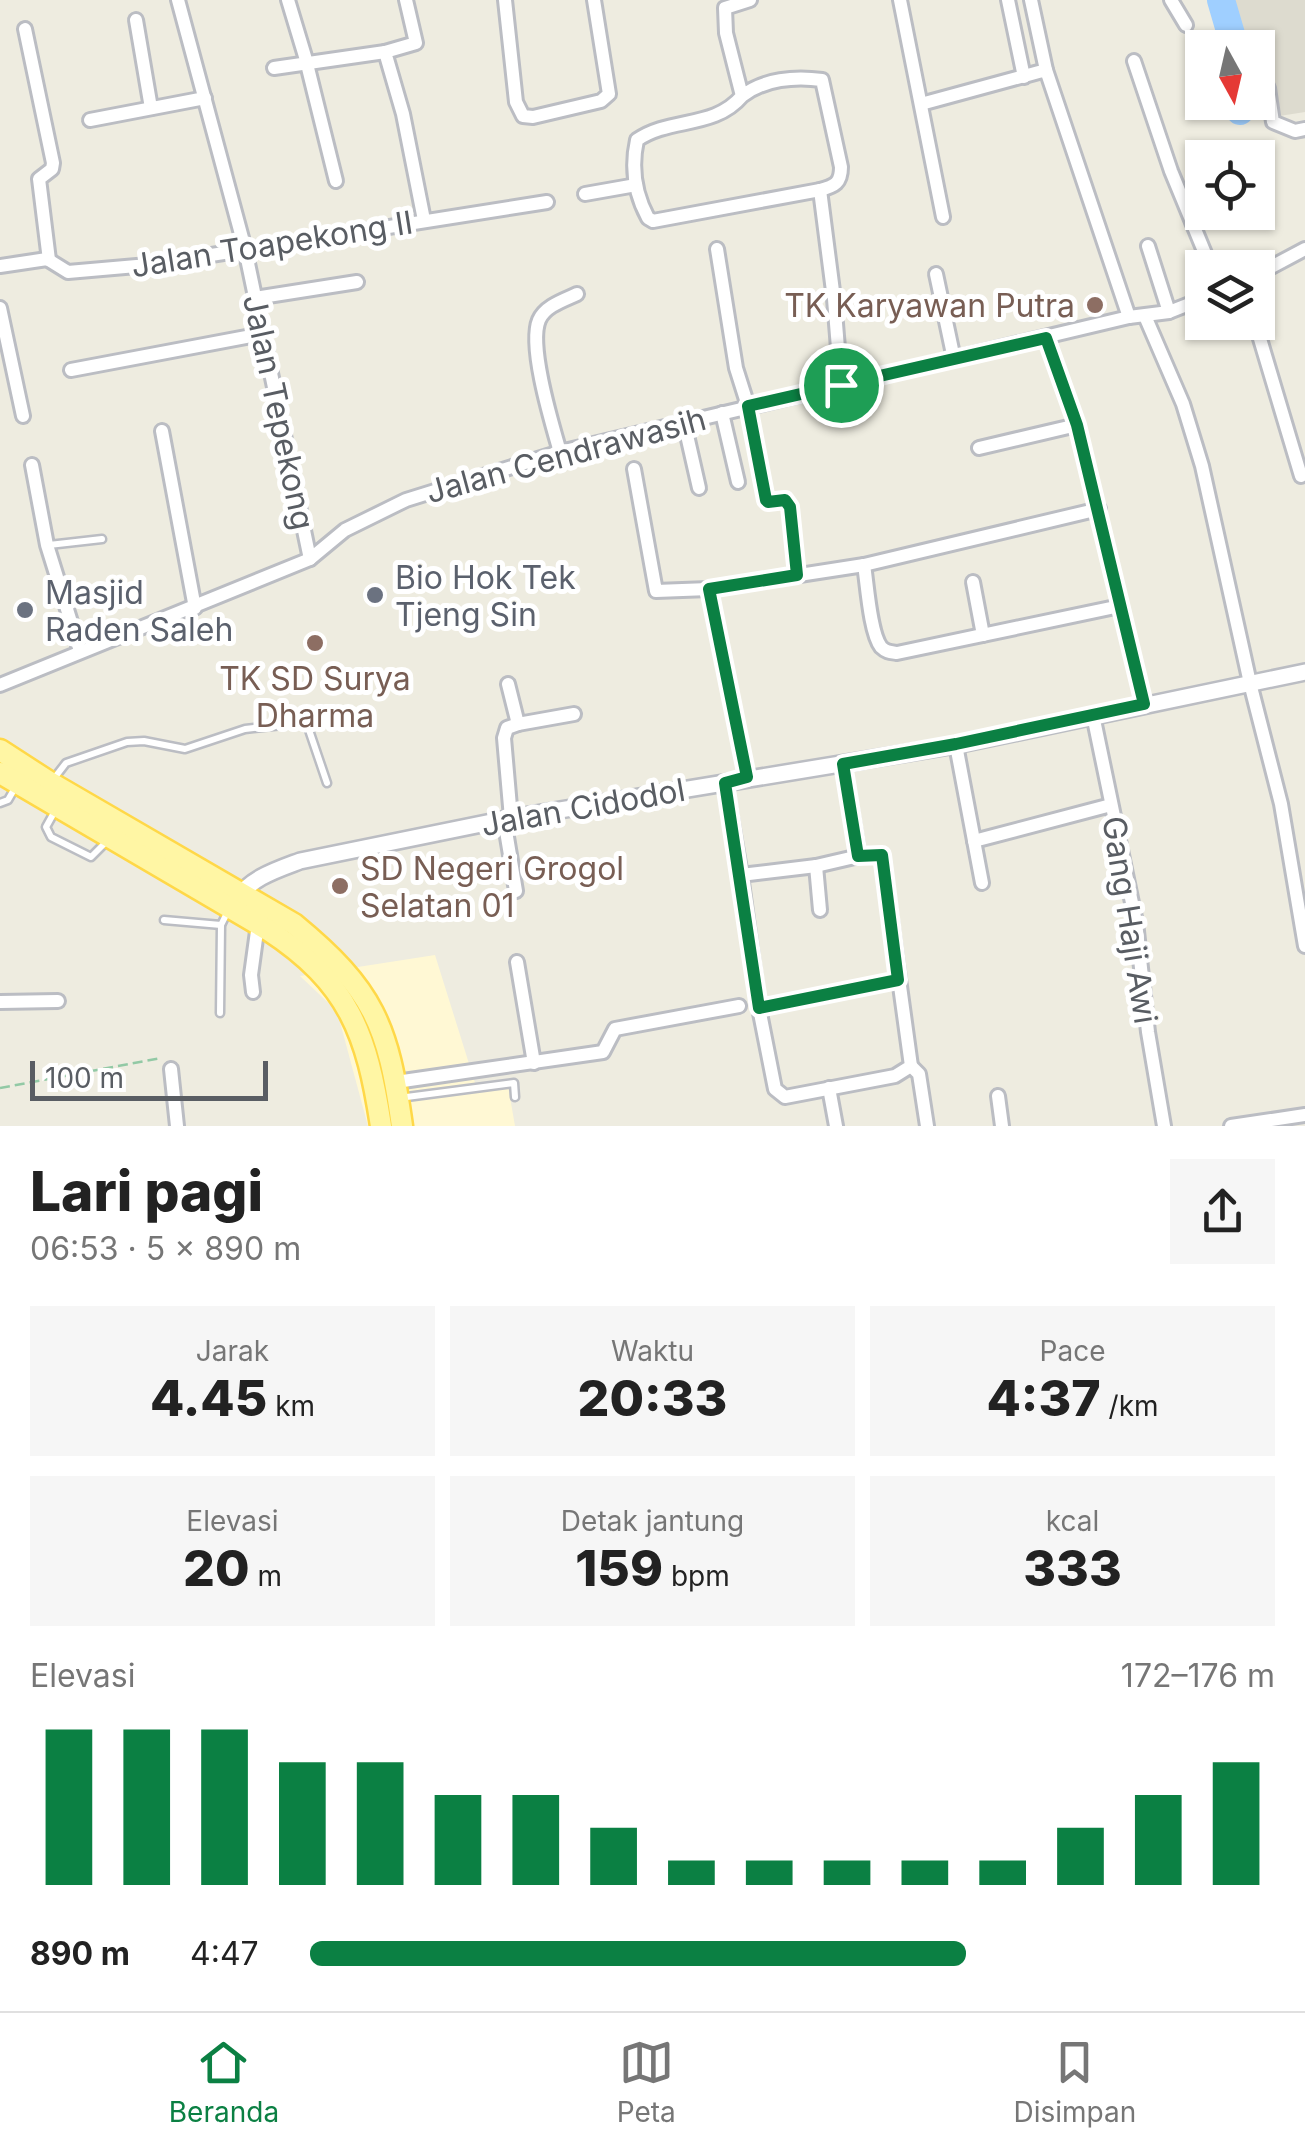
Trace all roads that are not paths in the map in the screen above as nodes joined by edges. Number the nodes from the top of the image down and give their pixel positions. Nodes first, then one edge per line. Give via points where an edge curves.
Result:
1 (178, 0) edge
2 (288, 0) edge
3 (406, 0) edge
4 (504, 0) edge
5 (594, 0) edge
6 (750, 0) edge
7 (900, 0) edge
8 (1008, 0) edge
9 (1031, 0) edge
10 (1172, 0) edge
11 (724, 4) edge
12 (136, 20) dead end
13 (1186, 25) dead end
14 (25, 29) dead end
15 (385, 52) junction
16 (1134, 61) dead end
17 (307, 63) junction
18 (274, 68) dead end
19 (1046, 70) junction
20 (1024, 76) junction
21 (742, 96) junction
22 (205, 98) junction
23 (921, 104) junction
24 (152, 108) junction
25 (90, 120) dead end
26 (1273, 120) edge
27 (1305, 129) edge
28 (336, 181) dead end
29 (636, 185) junction
30 (820, 190) junction
31 (585, 194) dead end
32 (547, 202) dead end
33 (943, 217) dead end
34 (424, 220) junction
35 (1148, 246) dead end
36 (245, 249) junction
37 (718, 249) dead end
38 (1305, 249) edge
39 (1204, 250) edge
40 (49, 260) junction
41 (1275, 264) edge
42 (0, 266) edge
43 (936, 274) dead end
44 (357, 282) dead end
45 (577, 294) dead end
46 (255, 298) junction
47 (1185, 305) edge
48 (0, 308) edge
49 (1169, 312) junction
50 (1145, 316) junction
51 (1130, 317) junction
52 (262, 334) junction
53 (1046, 338) junction
54 (1261, 340) edge
55 (954, 359) junction
56 (71, 370) dead end
57 (841, 385) junction
58 (748, 406) junction
59 (722, 412) junction
60 (23, 416) dead end
61 (684, 422) junction
62 (1077, 425) junction
63 (162, 431) dead end
64 (979, 448) dead end
65 (560, 452) junction
66 (32, 465) dead end
67 (634, 469) dead end
68 (1302, 476) dead end
69 (738, 482) dead end
70 (699, 488) dead end
71 (1099, 508) junction
72 (102, 539) dead end
73 (47, 545) junction
74 (310, 559) junction
75 (864, 564) junction
76 (797, 575) junction
77 (973, 582) dead end
78 (709, 589) junction
79 (1120, 606) junction
80 (195, 608) junction
81 (984, 635) junction
82 (80, 651) junction
83 (1305, 672) edge
84 (1250, 683) junction
85 (508, 684) dead end
86 (0, 685) edge
87 (1144, 704) junction
88 (574, 714) dead end
89 (1093, 715) junction
90 (518, 724) junction
91 (956, 744) junction
92 (0, 750) edge
93 (843, 764) junction
94 (747, 777) junction
95 (8, 779) edge
96 (328, 782) dead end
97 (51, 783) junction
98 (725, 783) junction
99 (0, 803) edge
100 (1111, 804) junction
101 (508, 818) junction
102 (974, 841) junction
103 (858, 856) junction
104 (816, 866) junction
105 (741, 874) junction
106 (982, 883) dead end
107 (516, 891) dead end
108 (230, 908) junction
109 (820, 910) dead end
110 (164, 920) dead end
111 (258, 924) junction
112 (1305, 946) edge
113 (517, 962) dead end
114 (898, 980) junction
115 (350, 990) junction
116 (253, 992) dead end
117 (58, 1001) dead end
118 (0, 1002) edge
119 (740, 1006) dead end
120 (759, 1008) junction
121 (220, 1013) dead end
122 (378, 1054) junction
123 (534, 1063) junction
124 (910, 1066) junction
125 (171, 1068) road end
126 (829, 1088) junction
127 (397, 1090) junction
128 (998, 1096) dead end
129 (515, 1097) dead end
130 (1305, 1115) edge
131 (177, 1126) edge
132 (381, 1126) edge
133 (402, 1126) edge
134 (836, 1126) edge
135 (927, 1126) edge
136 (1002, 1126) edge
137 (1164, 1126) edge
138 (1230, 1126) edge

1 - 22 street, Jalan Tepekong
2 - 17 street
3 - 15 street via 416,43
4 - 5 street via 516,102 523,116 533,117 609,94
6 - 11 street
7 - 23 street
8 - 20 street
9 - 19 street
10 - 13 street
11 - 21 street
12 - 24 street
14 - 40 street via 53,163 39,179
15 - 17 street
15 - 34 street
16 - 39 street
17 - 18 street
17 - 28 street
19 - 20 street
19 - 51 street
20 - 23 street
21 - 29 street via 715,117 638,140
21 - 30 street via 778,80 822,80 841,173 834,186
22 - 24 street
22 - 36 street, Jalan Tepekong
23 - 33 street
24 - 25 street
26 - 27 street
29 - 30 street via 653,221
29 - 31 street
30 - 57 street
32 - 34 street, Jalan Toapekong II
34 - 36 street, Jalan Toapekong II
35 - 49 street
36 - 40 street, Jalan Toapekong II via 68,272
36 - 46 street, Jalan Tepekong
37 - 58 street
38 - 41 street
40 - 42 street, Jalan Toapekong II
43 - 55 street
44 - 46 street
45 - 65 street via 548,309 537,324
46 - 52 street, Jalan Tepekong
47 - 49 street, Jalan Cendrawasih
48 - 60 street
49 - 50 street, Jalan Cendrawasih
50 - 51 street, Jalan Cendrawasih
50 - 84 street via 1193,434
51 - 53 street, Jalan Cendrawasih
52 - 56 street
52 - 74 street, Jalan Tepekong
53 - 55 street, Jalan Cendrawasih
53 - 62 street
54 - 68 street
55 - 57 street, Jalan Cendrawasih
57 - 58 street, Jalan Cendrawasih
58 - 59 street, Jalan Cendrawasih
58 - 76 street via 766,500 785,500 790,507
59 - 61 street, Jalan Cendrawasih
59 - 69 street
61 - 65 street, Jalan Cendrawasih
61 - 70 street
62 - 64 street
62 - 71 street
63 - 80 street
65 - 74 street, Jalan Cendrawasih via 406,500 344,530
66 - 73 street
67 - 78 street via 656,591
71 - 75 street
71 - 79 street
72 - 73 lane
73 - 82 street
74 - 80 street, Jalan Tepekong
75 - 76 street
75 - 81 street via 884,650
76 - 78 street
77 - 81 street
78 - 94 street
79 - 81 street
79 - 87 street
80 - 82 street, Jalan Tepekong
82 - 86 street, Jalan Tepekong
83 - 84 street, Jalan Cidodol
84 - 87 street, Jalan Cidodol
84 - 112 street via 1281,804
85 - 90 street
87 - 89 street, Jalan Cidodol
88 - 90 street
89 - 91 street, Jalan Cidodol
89 - 100 street, Gang Haji Awi
90 - 101 street via 504,738
91 - 93 street, Jalan Cidodol
91 - 102 street
92 - 97 main road
93 - 94 street, Jalan Cidodol
93 - 103 street
94 - 98 street, Jalan Cidodol
95 - 99 lane via 8,800
95 - 108 main road
96 - 97 lane via 302,723 245,730 185,749 128,742 66,764
97 - 108 main road
98 - 101 street, Jalan Cidodol
98 - 105 street
100 - 102 street
100 - 137 street, Gang Haji Awi via 1136,922
101 - 107 street
101 - 108 street, Jalan Cidodol via 300,861 267,873
102 - 106 street
103 - 104 street
103 - 114 street via 882,855
104 - 105 street
104 - 109 street
105 - 120 street
108 - 110 lane
108 - 111 main road
108 - 115 main road via 294,924 326,950
108 - 121 lane
111 - 115 main road
111 - 116 street
113 - 123 street
114 - 120 street
114 - 124 street
115 - 122 main road via 380,1026
117 - 118 street
119 - 123 street via 615,1029 603,1052
120 - 126 street via 778,1094
122 - 127 main road
122 - 132 main road
123 - 127 street
124 - 126 street via 895,1076
124 - 135 street via 919,1074
125 - 131 street
126 - 134 street
127 - 129 lane via 514,1083
127 - 133 main road
128 - 136 street
130 - 138 street

